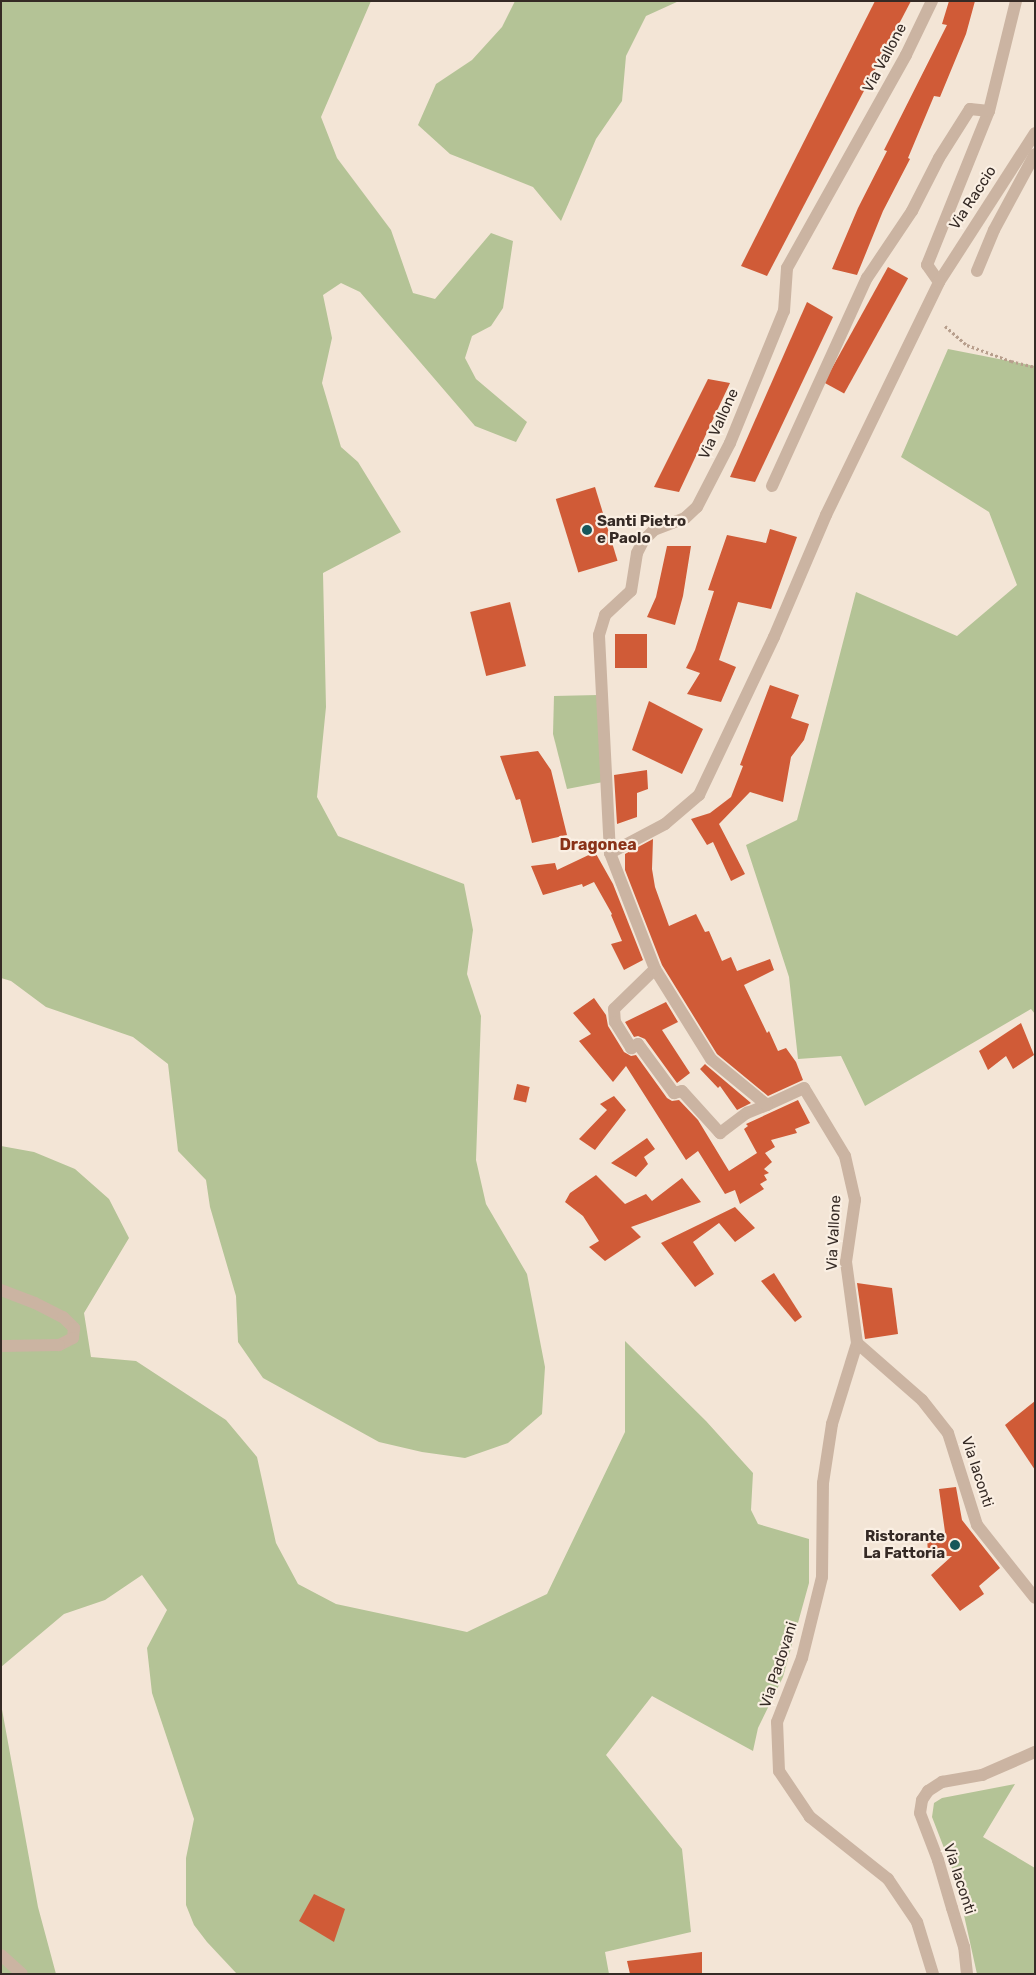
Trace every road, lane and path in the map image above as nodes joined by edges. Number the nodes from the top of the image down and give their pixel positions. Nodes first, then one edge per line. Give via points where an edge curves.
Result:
1 (932, 1) edge
2 (1016, 1) edge
3 (989, 111) junction
4 (1035, 133) edge
5 (1035, 154) edge
6 (977, 271) dead end
7 (939, 282) junction
8 (945, 326) dead end
9 (1035, 366) edge
10 (772, 486) dead end
11 (610, 853) junction
12 (655, 969) junction
13 (767, 1105) junction
14 (1, 1290) edge
15 (857, 1343) junction
16 (1, 1346) edge
17 (1035, 1598) edge
18 (1035, 1752) edge
19 (1, 1954) edge
20 (22, 1974) edge
21 (933, 1974) edge
22 (967, 1974) edge

1 - 11 street, Via Vallone via 906,55 787,268 784,311 730,443 697,507 685,518 654,530 642,541 631,591 605,615 599,635
2 - 3 street
3 - 7 street via 927,265
3 - 10 street via 970,109 939,158 912,211 867,278
4 - 7 street, Via Raccio
5 - 6 street via 994,230
7 - 11 street via 826,515 774,637 699,795 666,824
8 - 9 path via 967,344 1011,361
11 - 12 street, Via Vallone
12 - 13 street, Via Vallone via 711,1059
12 - 13 street, Via Vallone via 614,1009 615,1022 631,1048 638,1044 674,1093 682,1091 720,1133 747,1113
13 - 15 street, Via Vallone via 804,1088 845,1156 855,1200 846,1262
14 - 16 street via 56,1313 74,1328 72,1338 59,1345
15 - 17 street, Via Iaconti via 922,1400 948,1433 977,1525
15 - 21 street, Via Padovani via 832,1424 823,1483 822,1577 802,1658 778,1722 778,1771 810,1817 888,1879 917,1922
18 - 22 street, Via Iaconti via 982,1775 942,1782 928,1791 922,1800 920,1813 964,1947
19 - 20 street

